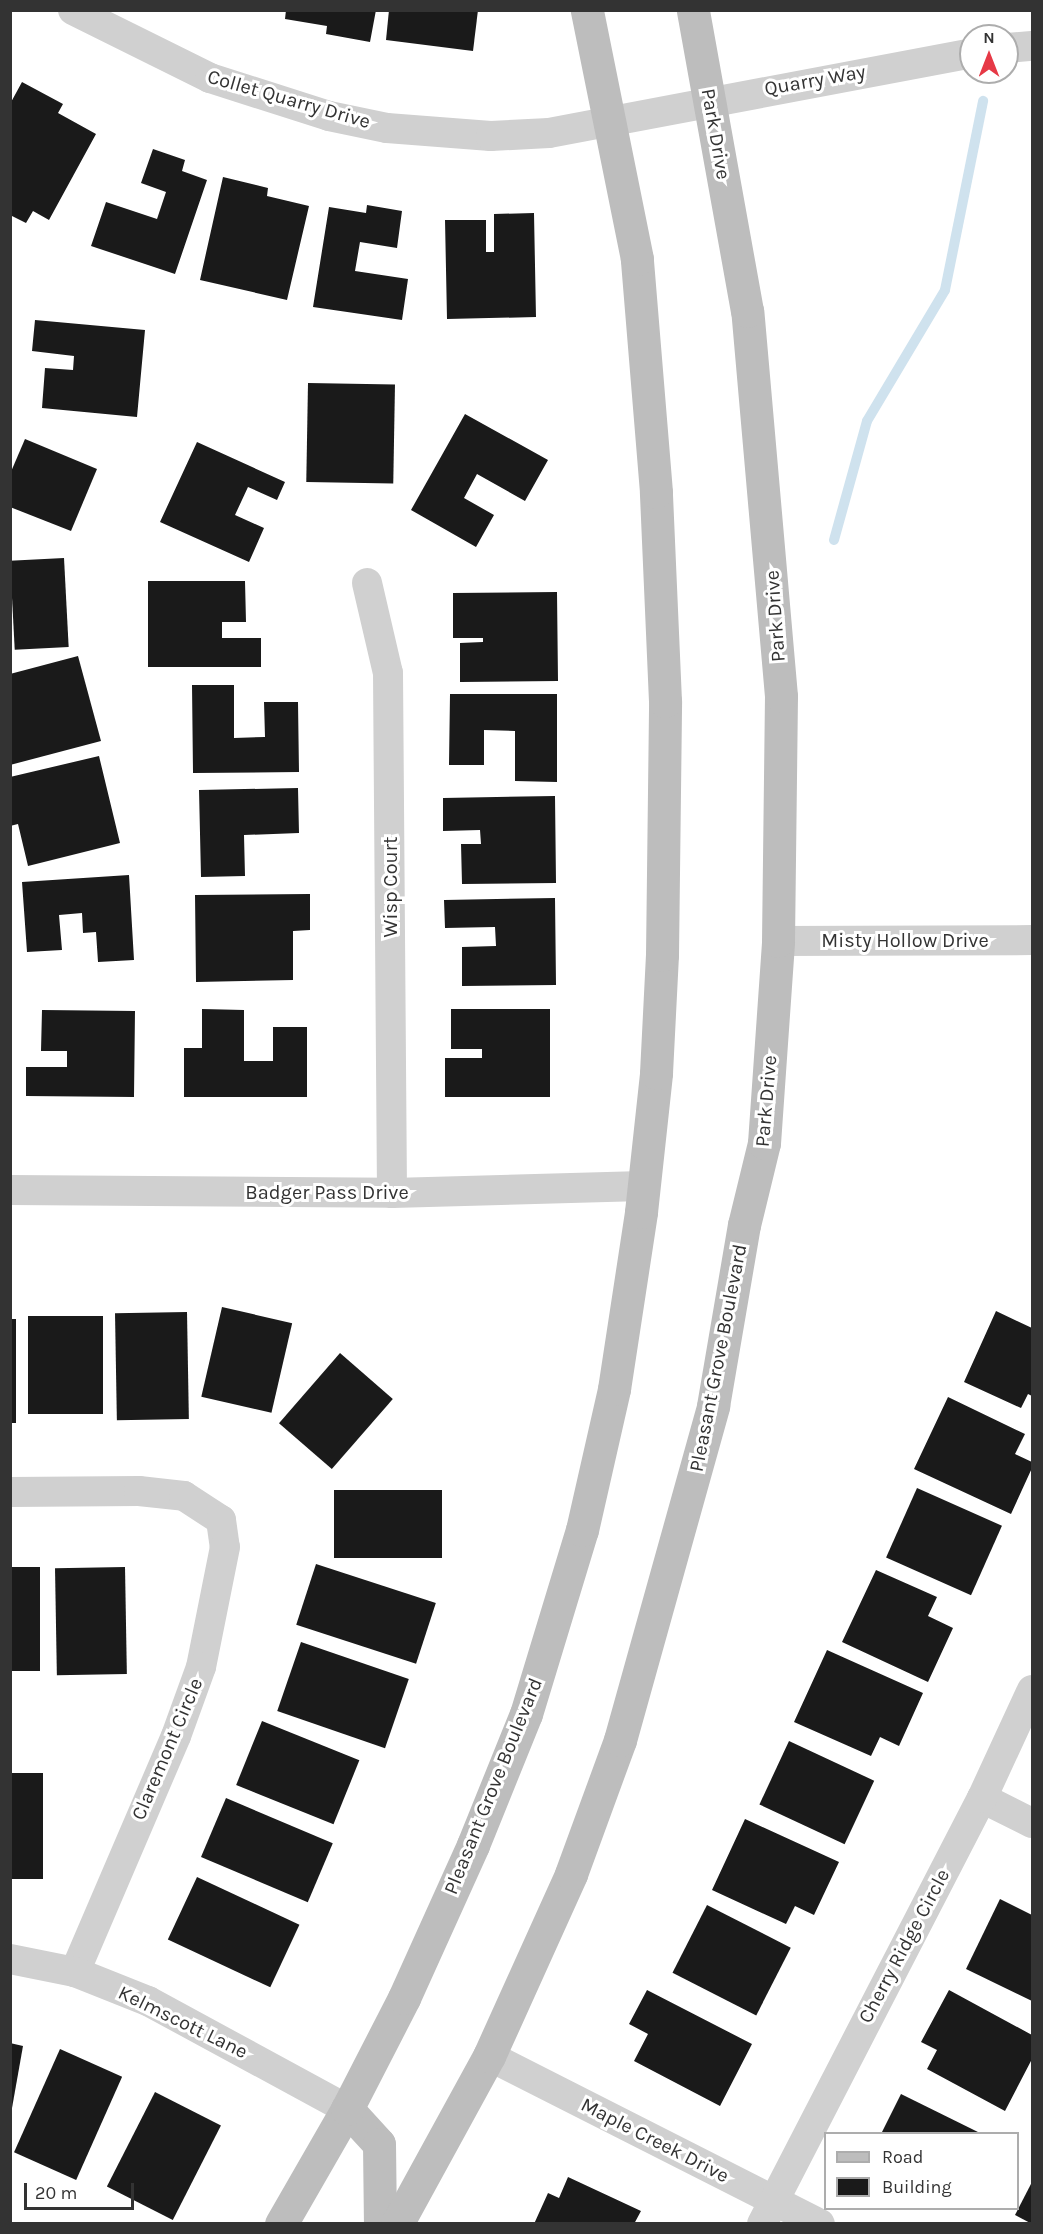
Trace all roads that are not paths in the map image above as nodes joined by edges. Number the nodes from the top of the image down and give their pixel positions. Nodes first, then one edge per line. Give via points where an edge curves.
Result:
1 (73, 10) edge
2 (587, 10) edge
3 (693, 10) edge
4 (959, 55) edge
5 (710, 100) junction
6 (660, 110) joint
7 (610, 120) junction
8 (367, 583) dead end
9 (1032, 940) edge
10 (778, 941) junction
11 (10, 1190) edge
12 (392, 1193) junction
13 (642, 1199) junction
14 (744, 1225) joint
15 (10, 1492) edge
16 (1032, 1690) edge
17 (982, 1798) junction
18 (1032, 1823) edge
19 (10, 1959) edge
20 (75, 1972) junction
21 (489, 2056) junction
22 (347, 2109) junction
23 (768, 2212) edge
24 (281, 2223) edge
25 (381, 2223) edge
26 (397, 2223) edge
27 (820, 2223) edge

1 - 7 street, Collet Quarry Drive via 210,78 329,116 387,128 538,135
2 - 7 main road
3 - 5 main road, Park Drive
4 - 5 street, Quarry Way
5 - 6 street, Quarry Way
5 - 10 main road, Park Drive via 747,311 771,559 781,696
6 - 7 street, Collet Quarry Drive
7 - 13 main road via 637,259 656,492 665,701 662,955
8 - 12 street, Wisp Court via 388,673
9 - 10 street, Misty Hollow Drive
10 - 14 main road, Park Drive via 764,1143
11 - 12 street, Badger Pass Drive
12 - 13 street, Badger Pass Drive
13 - 22 main road, Pleasant Grove Boulevard via 614,1389 582,1530 526,1714 474,1845
14 - 21 main road, Pleasant Grove Boulevard via 713,1406 620,1740 571,1874
15 - 20 street, Claremont Circle via 139,1491 184,1496 221,1520 225,1546 201,1666
16 - 17 street, Cherry Ridge Circle
17 - 18 street
17 - 23 street, Cherry Ridge Circle
19 - 20 street, Kelmscott Lane
20 - 22 street, Kelmscott Lane via 147,2001
21 - 23 street, Maple Creek Drive
21 - 26 main road, Pleasant Grove Boulevard
22 - 24 main road, Pleasant Grove Boulevard
22 - 25 main road via 379,2144
23 - 27 street, Maple Creek Drive

